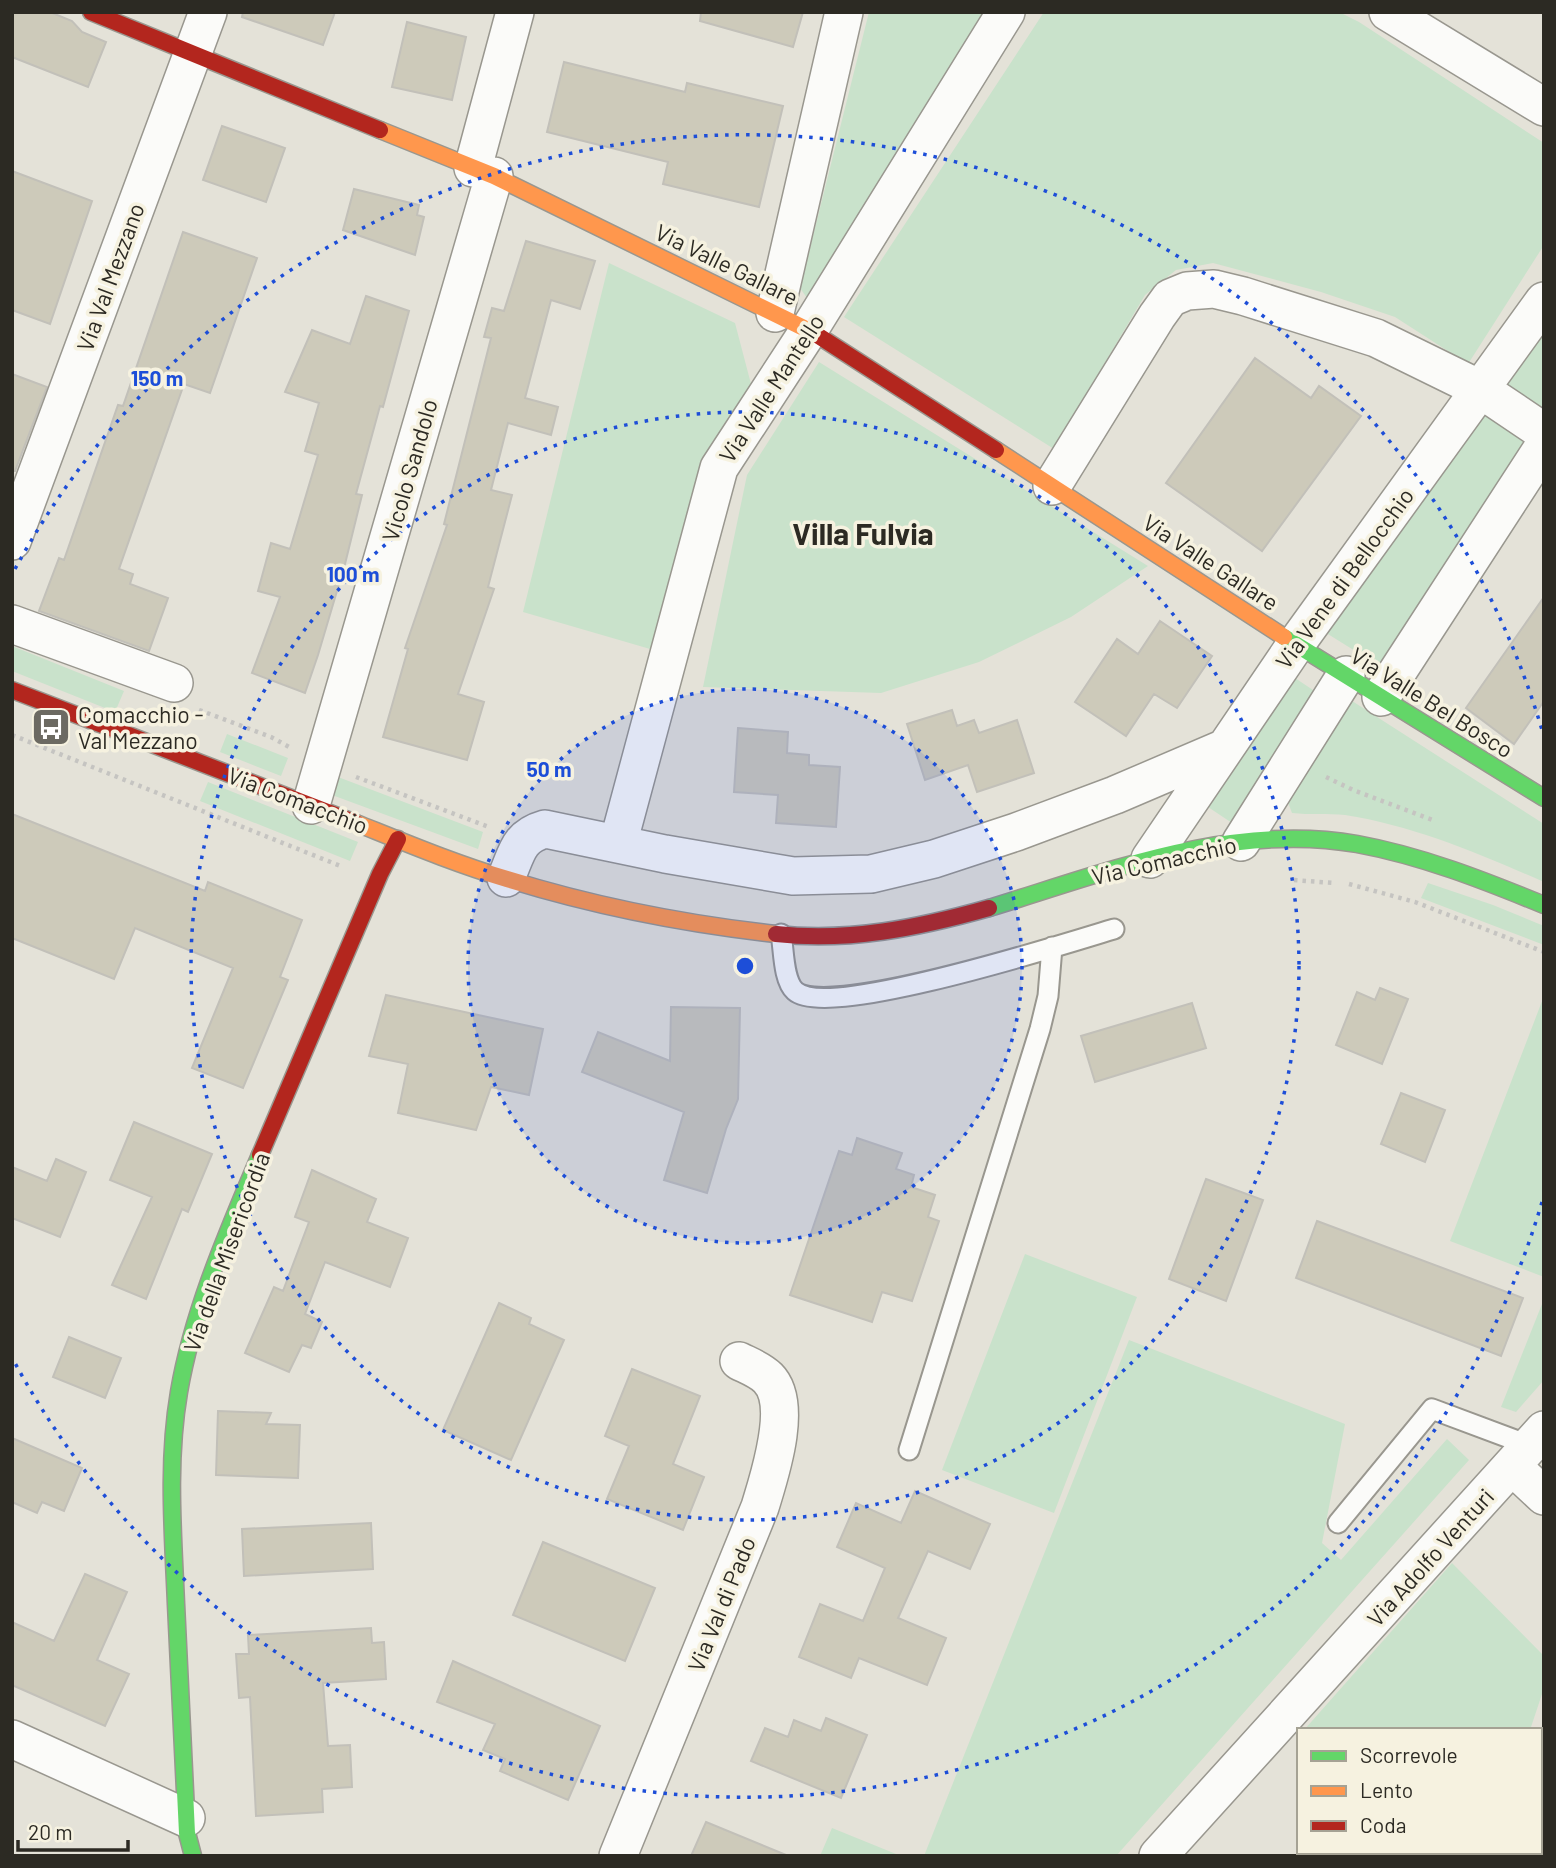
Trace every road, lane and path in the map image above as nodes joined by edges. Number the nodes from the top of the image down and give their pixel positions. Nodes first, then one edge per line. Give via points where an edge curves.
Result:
1 (91, 12) edge
2 (208, 12) edge
3 (514, 12) edge
4 (844, 12) edge
5 (1006, 12) edge
6 (1388, 12) edge
7 (193, 54) junction
8 (1544, 107) edge
9 (484, 172) junction
10 (1544, 302) edge
11 (775, 313) junction
12 (810, 330) junction
13 (1480, 389) junction
14 (1544, 432) edge
15 (1544, 446) edge
16 (1052, 486) junction
17 (12, 541) edge
18 (12, 624) edge
19 (1296, 644) junction
20 (1346, 675) junction
21 (12, 690) edge
22 (181, 694) joint
23 (1381, 697) junction
24 (1225, 748) junction
25 (1292, 761) junction
26 (323, 765) junction
27 (1544, 798) edge
28 (311, 805) junction
29 (1444, 824) dead end
30 (398, 839) junction
31 (523, 840) junction
32 (1241, 842) junction
33 (618, 844) junction
34 (1150, 859) junction
35 (506, 878) junction
36 (1544, 905) edge
37 (1114, 929) dead end
38 (781, 934) junction
39 (1052, 947) junction
40 (739, 1361) dead end
41 (1529, 1448) edge
42 (909, 1450) dead end
43 (1544, 1496) edge
44 (1338, 1522) dead end
45 (12, 1739) edge
46 (186, 1818) junction
47 (193, 1856) edge
48 (618, 1856) edge
49 (1157, 1856) edge

1 - 7 street, Via Valle Gallare
2 - 7 street, Via Val Mezzano
3 - 9 street, Vicolo Sandolo
4 - 11 street, Via Valle Mantello
5 - 12 street, Via Valle Mantello
6 - 8 street
7 - 9 street, Via Valle Gallare
7 - 17 street, Via Val Mezzano
9 - 11 street, Via Valle Gallare
9 - 26 street, Vicolo Sandolo
10 - 13 street, Via Vene di Bellocchio
11 - 12 street, Via Valle Gallare
12 - 16 street, Via Valle Gallare
12 - 33 street, Via Valle Mantello via 719,468
13 - 14 street
13 - 16 street via 1376,338 1243,296 1214,289 1187,291 1170,298 1157,316
13 - 19 street, Via Vene di Bellocchio
15 - 23 street
16 - 19 street, Via Valle Gallare
18 - 22 street
19 - 20 street, Via Valle Bel Bosco
19 - 24 street, Via Vene di Bellocchio
20 - 23 street, Via Valle Bel Bosco
20 - 25 street
21 - 28 street, Via Comacchio
22 - 26 path
23 - 27 street, Via Valle Bel Bosco
24 - 33 street via 1016,832 871,874 793,876
24 - 34 street, Via Vene di Bellocchio
25 - 29 path
25 - 32 street
26 - 28 street, Vicolo Sandolo
26 - 31 path
28 - 30 street, Via Comacchio
30 - 35 street, Via Comacchio
30 - 46 street, Via della Misericordia via 247,1186 215,1268 180,1389 175,1417 173,1527
31 - 33 street via 545,829
31 - 35 street
32 - 34 street, Via Comacchio
32 - 36 street, Via Comacchio via 1292,838 1367,847 1423,861
34 - 38 street, Via Comacchio via 925,925 854,936
35 - 38 street, Via Comacchio via 641,912
37 - 39 lane
38 - 39 lane via 792,988 812,997 923,982
39 - 42 lane via 1040,1029
40 - 48 street, Via Val di Pado via 770,1380 775,1391 778,1439 771,1470
41 - 43 street
41 - 44 lane via 1432,1409
41 - 49 street, Via Adolfo Venturi
45 - 46 street
46 - 47 street, Via della Misericordia

